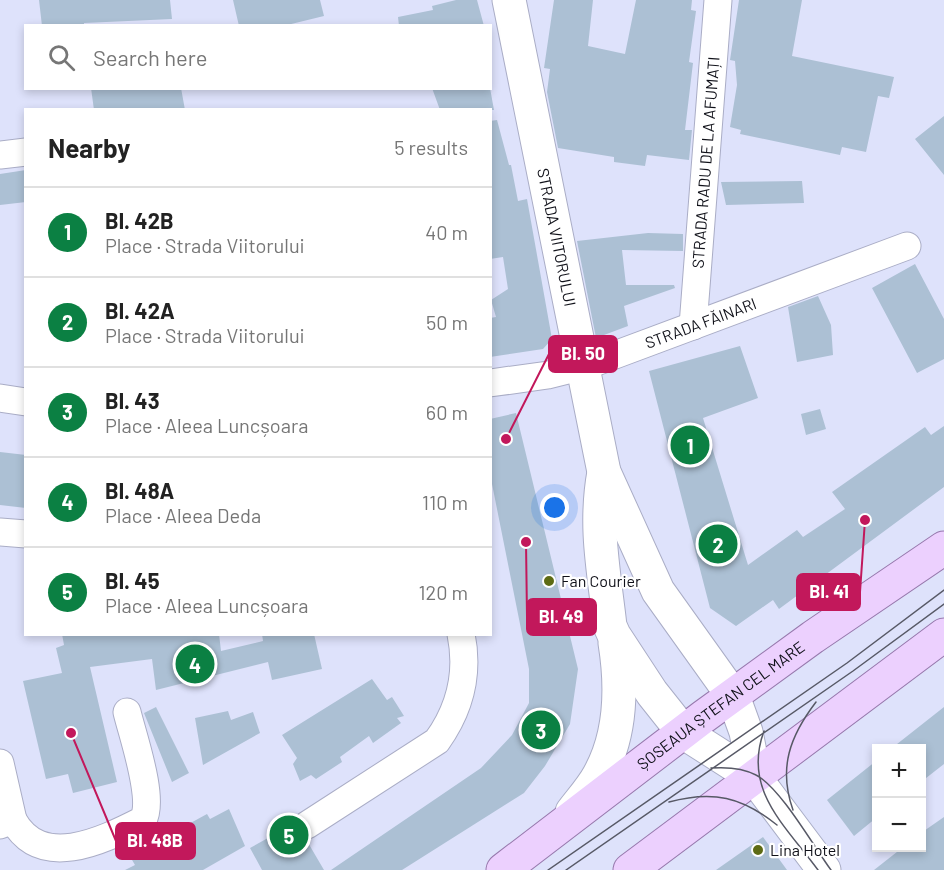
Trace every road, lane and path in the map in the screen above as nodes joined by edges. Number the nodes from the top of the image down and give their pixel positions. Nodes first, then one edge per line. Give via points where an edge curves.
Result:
1 (509, 0) edge
2 (718, 0) edge
3 (24, 152) edge
4 (0, 155) edge
5 (907, 246) dead end
6 (693, 326) junction
7 (583, 366) junction
8 (492, 383) edge
9 (0, 398) edge
10 (24, 402) edge
11 (604, 472) junction
12 (0, 532) edge
13 (24, 534) edge
14 (944, 548) edge
15 (614, 635) junction
16 (944, 635) edge
17 (461, 636) edge
18 (733, 696) junction
19 (127, 712) dead end
20 (683, 732) junction
21 (0, 763) edge
22 (755, 778) junction
23 (7, 822) edge
24 (307, 825) dead end
25 (562, 825) junction
26 (503, 870) edge
27 (630, 870) edge
28 (825, 870) edge

1 - 7 street, STRADA VIITORULUI
2 - 6 street, STRADA RADU DE LA AFUMAȚI
3 - 4 street
5 - 6 street, STRADA FĂINARI
6 - 7 street, STRADA FĂINARI
7 - 8 street, STRADA FĂINARI
7 - 11 street, STRADA VIITORULUI
9 - 10 street
11 - 15 street, STRADA VIITORULUI via 598,524
11 - 18 street, STRADA VIITORULUI via 658,591
12 - 13 street
14 - 18 main road, ȘOSEAUA ȘTEFAN CEL MARE
15 - 20 street, STRADA VIITORULUI
15 - 25 street via 620,692 610,750 599,776
16 - 22 main road
17 - 24 street via 464,677 450,724 437,741
18 - 20 main road, ȘOSEAUA ȘTEFAN CEL MARE
18 - 22 street, STRADA VIITORULUI via 746,732
19 - 23 street via 147,797 148,812 143,820 85,850 60,856 45,854 30,845
20 - 22 street, STRADA VIITORULUI
20 - 25 main road, ȘOSEAUA ȘTEFAN CEL MARE
21 - 23 street
22 - 27 main road
22 - 28 street
25 - 26 main road, ȘOSEAUA ȘTEFAN CEL MARE

